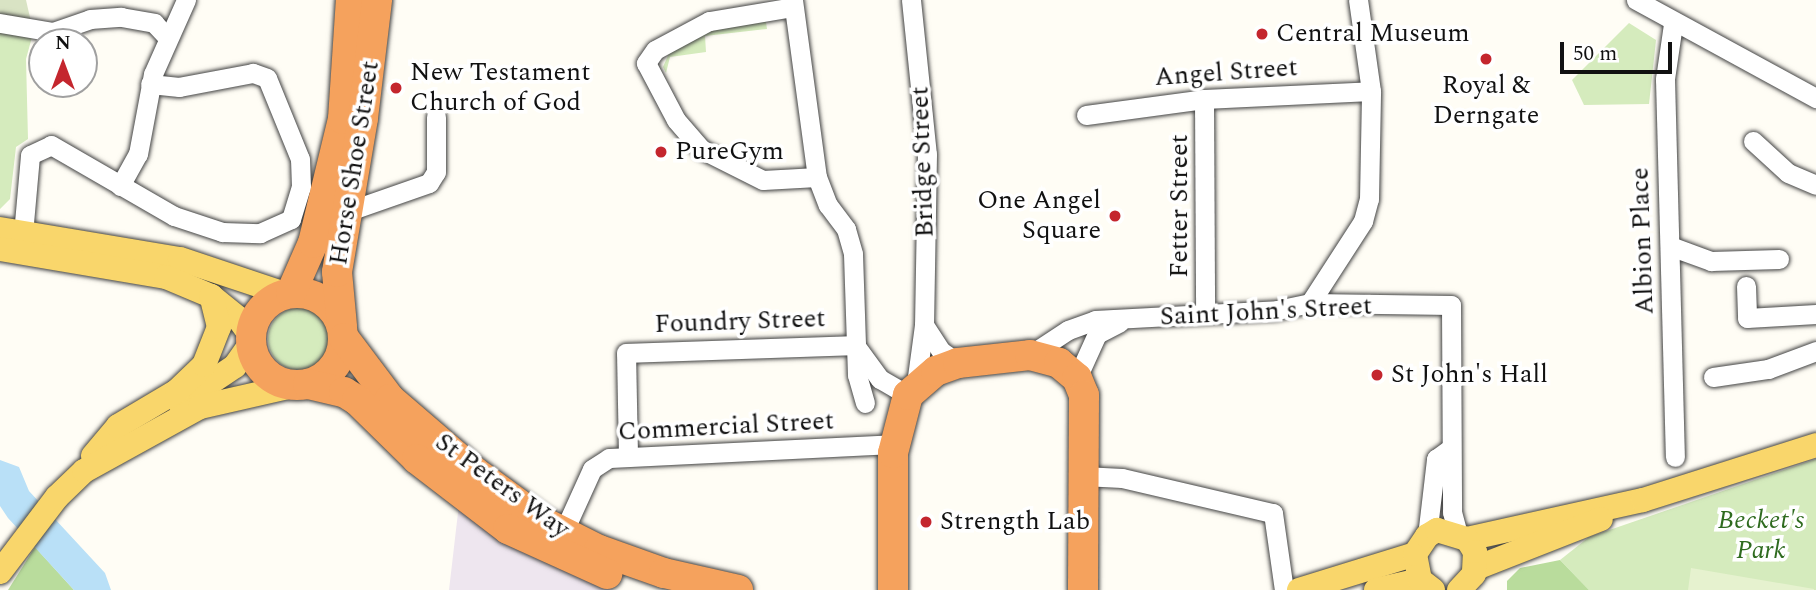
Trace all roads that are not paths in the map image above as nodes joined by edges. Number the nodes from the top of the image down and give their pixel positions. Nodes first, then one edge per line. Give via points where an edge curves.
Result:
1 (186, 0) edge
2 (351, 0) edge
3 (377, 0) edge
4 (911, 0) edge
5 (1358, 0) edge
6 (1636, 0) edge
7 (793, 4) edge
8 (1658, 7) edge
9 (0, 23) edge
10 (1673, 24) junction
11 (167, 37) junction
12 (150, 84) junction
13 (1371, 91) junction
14 (1816, 98) edge
15 (1204, 99) junction
16 (1086, 115) dead end
17 (436, 117) dead end
18 (1753, 141) dead end
19 (354, 169) junction
20 (817, 177) junction
21 (1816, 185) edge
22 (120, 186) junction
23 (384, 201) junction
24 (345, 212) junction
25 (11, 241) edge
26 (1670, 246) junction
27 (1779, 260) dead end
28 (1746, 286) dead end
29 (288, 293) junction
30 (211, 296) junction
31 (1310, 303) junction
32 (1205, 314) junction
33 (1816, 314) edge
34 (1123, 321) junction
35 (924, 325) junction
36 (343, 332) junction
37 (251, 339) junction
38 (856, 345) junction
39 (1816, 351) edge
40 (1030, 355) junction
41 (958, 363) junction
42 (1713, 377) dead end
43 (1077, 378) junction
44 (303, 385) junction
45 (912, 390) junction
46 (865, 402) dead end
47 (894, 444) junction
48 (1816, 446) edge
49 (1450, 449) junction
50 (636, 455) junction
51 (1675, 457) dead end
52 (88, 464) junction
53 (1083, 476) junction
54 (1643, 500) junction
55 (563, 533) junction
56 (1463, 537) junction
57 (1421, 545) junction
58 (1476, 568) junction
59 (0, 572) edge
60 (1426, 585) edge
61 (656, 590) edge
62 (738, 590) edge
63 (893, 590) edge
64 (1083, 590) edge
65 (1284, 590) edge
66 (1299, 590) edge
67 (1376, 590) edge
68 (1459, 590) edge

1 - 11 street
2 - 29 highway, Horse Shoe Street via 343,119 313,243
3 - 19 highway, Horse Shoe Street
4 - 35 street, Bridge Street via 927,135
5 - 13 street
6 - 8 street
7 - 20 street
7 - 20 street via 709,21 664,44 646,63 676,120 701,149 763,180
8 - 10 street
9 - 11 street via 54,32 90,19 121,17 154,23
10 - 14 street
10 - 26 street, Albion Place via 1665,79
11 - 12 street
12 - 22 street via 138,154
12 - 22 street via 178,87 253,73 267,78 300,159 301,187 291,219 260,233 222,232 174,216
13 - 15 street, Angel Street
13 - 31 street via 1369,199 1363,221
15 - 16 street, Angel Street
15 - 32 street, Fetter Street
17 - 23 street via 436,172 417,190
18 - 21 street via 1788,173
19 - 23 street via 370,192
19 - 24 highway, Horse Shoe Street
20 - 38 street via 851,241
22 - 25 street via 57,146 39,147 30,155
23 - 24 street
24 - 36 highway, Horse Shoe Street via 337,272
25 - 29 main road via 180,259 271,293
25 - 30 main road via 166,276
26 - 27 street via 1711,261
26 - 51 street, Albion Place
28 - 33 street via 1748,318
29 - 36 highway via 325,301
29 - 37 highway via 263,307
30 - 37 main road via 238,318
30 - 52 main road via 219,327 204,365 177,391 118,426
31 - 32 street, Saint John's Street via 1277,310
31 - 49 street, Saint John's Street via 1451,305
32 - 34 street, Saint John's Street
34 - 40 street, Saint John's Street via 1095,320 1069,330
34 - 43 street, Saint John's Street via 1097,334
35 - 41 street via 941,351
35 - 45 street, Bridge Street
36 - 44 highway via 332,370
36 - 55 highway, St Peters Way via 377,384 422,428 475,472
37 - 44 highway via 263,371 274,379
37 - 52 main road via 235,366 210,386
38 - 45 street via 874,373
38 - 46 street
38 - 50 street, Foundry Street via 626,353
39 - 42 street via 1768,369
40 - 41 highway, Saint John's Street
40 - 43 highway via 1059,363
41 - 45 highway, Saint John's Street
43 - 53 highway via 1087,416
44 - 52 main road via 200,408
44 - 61 highway, St Peters Way via 344,392 357,400 417,459 508,529 549,551
45 - 47 highway, Bridge Street
47 - 50 street, Commercial Street
47 - 63 highway, Bridge Street
48 - 54 main road
49 - 56 street via 1452,512
49 - 57 street via 1436,459
50 - 55 street, Commercial Street via 609,458 592,469
52 - 59 main road
53 - 64 highway
53 - 65 street via 1122,478 1273,513
54 - 56 main road
54 - 58 main road
55 - 62 highway, St Peters Way via 664,573
56 - 57 main road via 1437,530
56 - 58 main road via 1475,552
57 - 60 main road
57 - 66 main road
58 - 68 main road
60 - 67 main road

